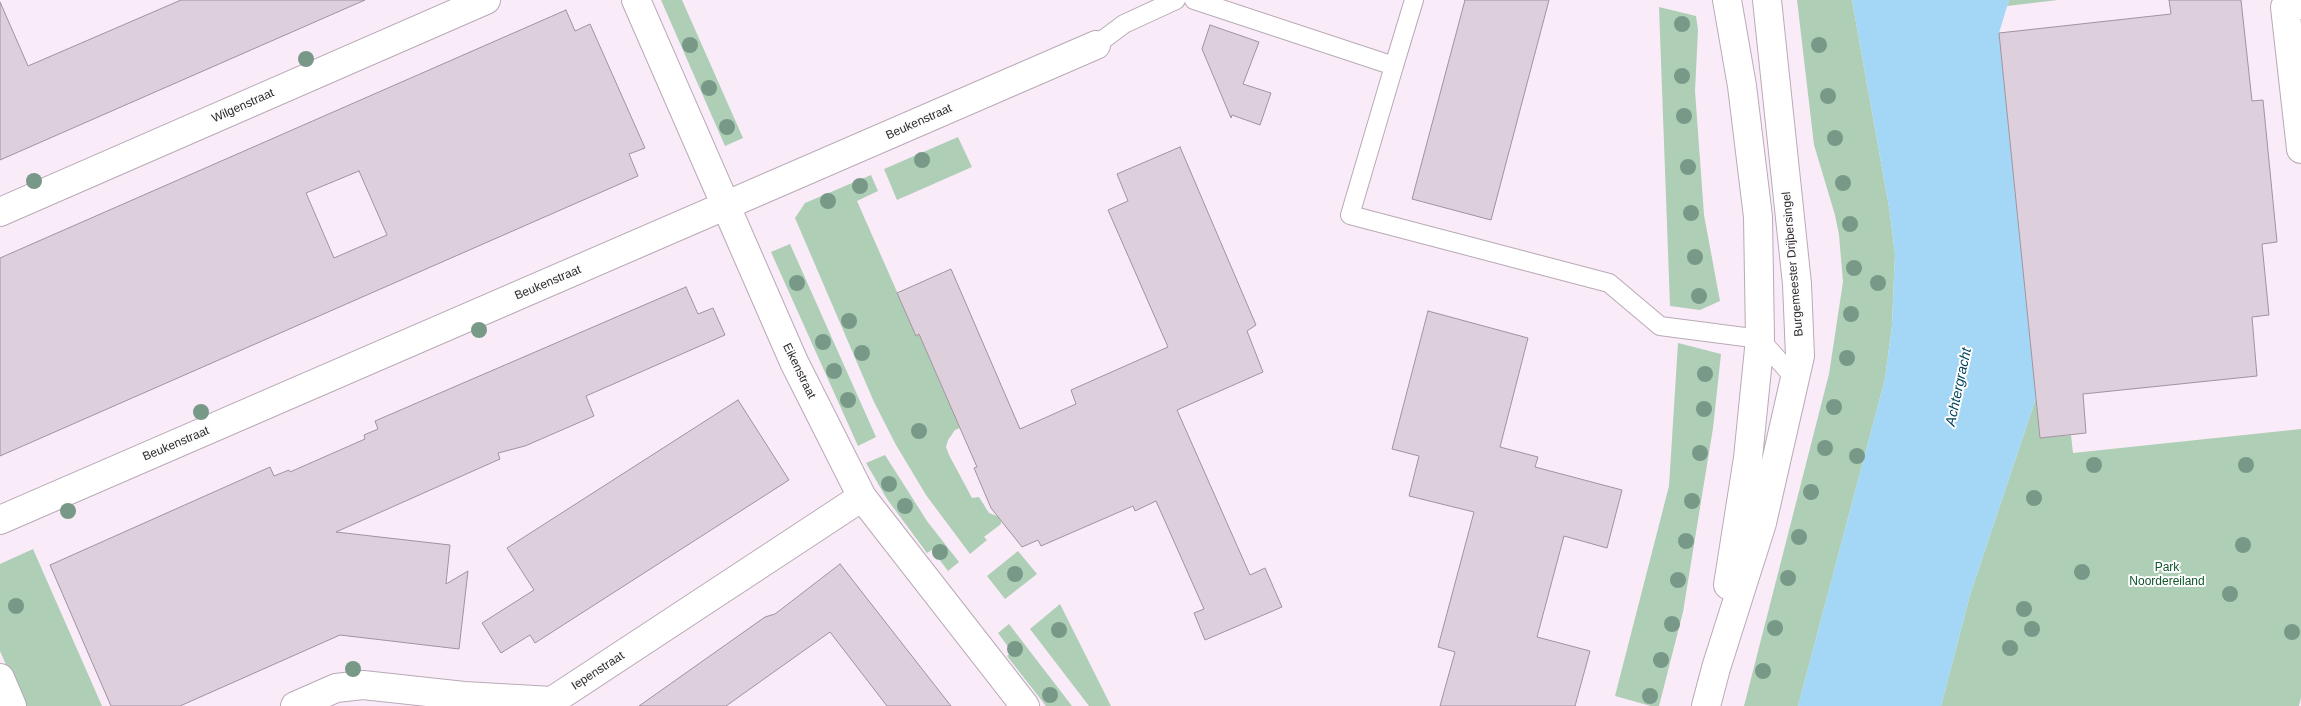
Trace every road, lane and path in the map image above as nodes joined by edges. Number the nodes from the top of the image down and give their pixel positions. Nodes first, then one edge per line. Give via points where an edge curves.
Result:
1 (486, 0) edge
2 (636, 0) edge
3 (1176, 0) edge
4 (1194, 0) edge
5 (1414, 0) edge
6 (1728, 0) edge
7 (1767, 0) edge
8 (2301, 5) edge
9 (1096, 45) joint
10 (1394, 66) junction
11 (2301, 149) edge
12 (726, 206) junction
13 (0, 212) edge
14 (1760, 339) junction
15 (1796, 380) junction
16 (862, 497) junction
17 (0, 520) edge
18 (1716, 668) junction
19 (0, 678) edge
20 (552, 704) edge
21 (12, 706) edge
22 (294, 706) edge
23 (1025, 706) edge
24 (1706, 706) edge

1 - 13 street, Wilgenstraat
2 - 12 street, Eikenstraat
3 - 9 lane via 1124,24
4 - 10 lane
5 - 10 lane
6 - 14 street, Burgemeester Drijbersingel via 1758,217
7 - 15 street, Burgemeester Drijbersingel via 1798,293 1800,356
8 - 11 street via 2285,7
9 - 12 street, Beukenstraat
10 - 14 lane via 1350,215 1609,283 1660,326
12 - 16 street, Eikenstraat via 794,362
12 - 17 street, Beukenstraat
14 - 15 lane
14 - 18 street, Burgemeester Drijbersingel via 1748,458
15 - 18 street, Burgemeester Drijbersingel via 1762,523
16 - 20 street, Iepenstraat
16 - 23 street, Eikenstraat
18 - 24 street, Burgemeester Drijbersingel
19 - 21 street
20 - 22 street, Iepenstraat via 363,685 336,688

